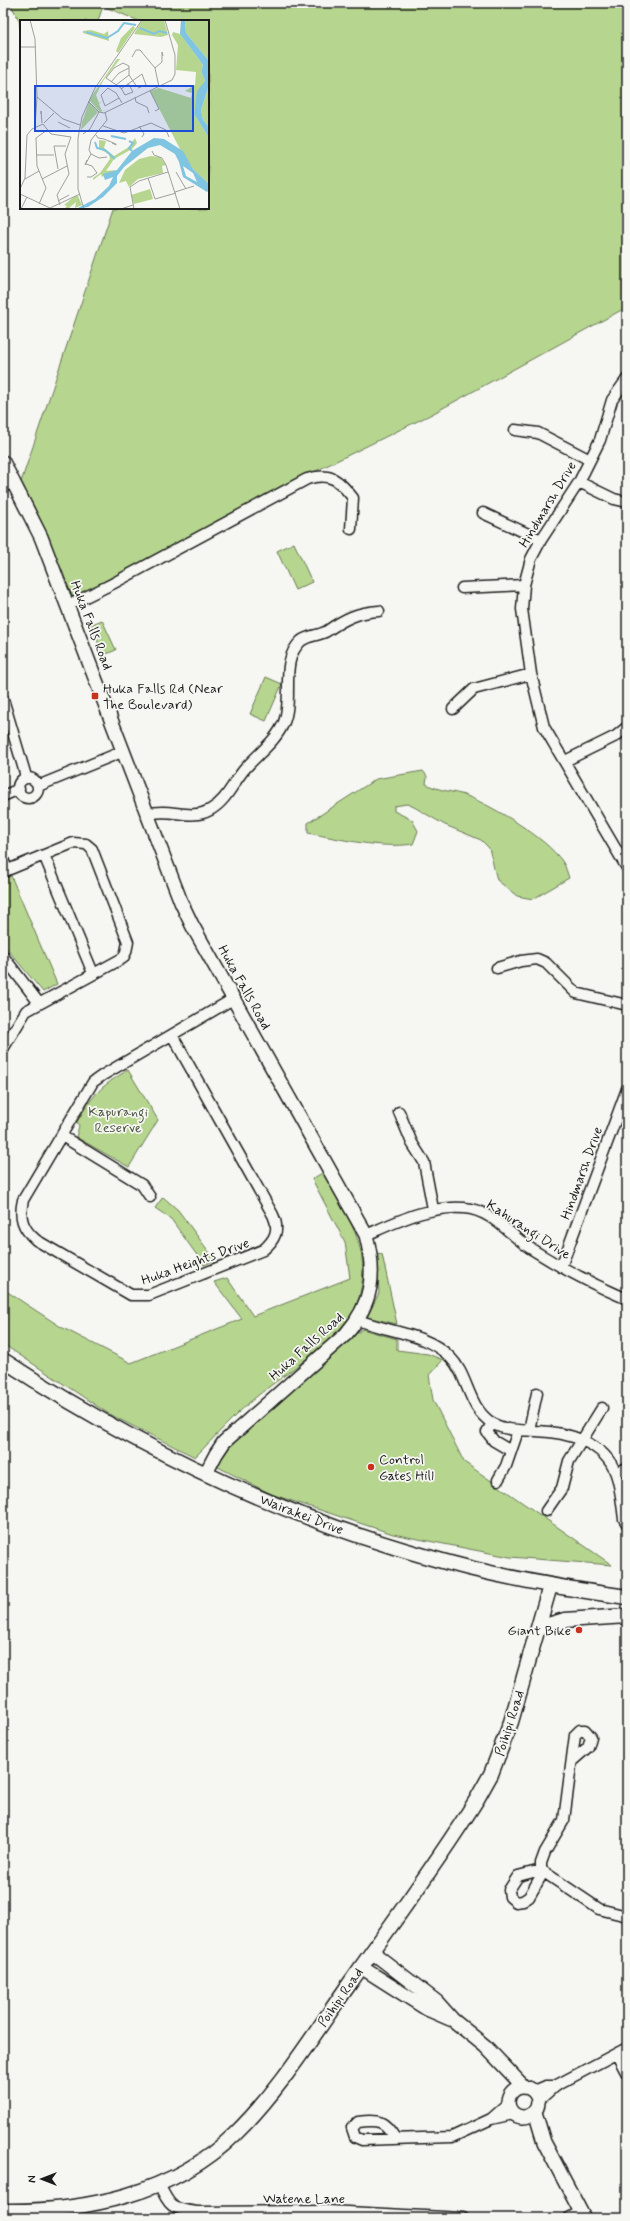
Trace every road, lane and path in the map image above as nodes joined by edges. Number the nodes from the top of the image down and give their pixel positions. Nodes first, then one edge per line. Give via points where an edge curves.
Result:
1 (627, 379) edge
2 (515, 430) dead end
3 (590, 460) junction
4 (3, 462) edge
5 (579, 482) junction
6 (8, 485) edge
7 (627, 502) edge
8 (483, 513) dead end
9 (351, 529) dead end
10 (540, 540) junction
11 (524, 585) junction
12 (462, 588) dead end
13 (67, 606) junction
14 (379, 611) dead end
15 (530, 674) junction
16 (3, 699) edge
17 (453, 709) dead end
18 (627, 727) edge
19 (124, 751) junction
20 (565, 761) junction
21 (25, 778) junction
22 (38, 786) junction
23 (19, 790) junction
24 (3, 796) edge
25 (148, 814) junction
26 (44, 855) junction
27 (3, 859) edge
28 (627, 868) edge
29 (5, 871) edge
30 (3, 956) edge
31 (497, 968) dead end
32 (93, 973) junction
33 (233, 999) junction
34 (39, 1003) junction
35 (627, 1005) edge
36 (172, 1035) junction
37 (6, 1036) edge
38 (3, 1049) edge
39 (627, 1089) edge
40 (399, 1112) dead end
41 (62, 1136) junction
42 (150, 1197) dead end
43 (433, 1209) junction
44 (366, 1235) junction
45 (561, 1268) junction
46 (627, 1299) edge
47 (358, 1320) junction
48 (3, 1360) edge
49 (537, 1393) dead end
50 (602, 1408) dead end
51 (492, 1423) junction
52 (529, 1430) junction
53 (518, 1431) junction
54 (582, 1439) junction
55 (511, 1452) junction
56 (627, 1468) edge
57 (206, 1473) junction
58 (616, 1473) junction
59 (498, 1480) dead end
60 (546, 1511) dead end
61 (627, 1524) edge
62 (550, 1586) junction
63 (627, 1597) edge
64 (627, 1616) edge
65 (538, 1628) junction
66 (572, 1761) dead end
67 (627, 1916) edge
68 (372, 1952) junction
69 (361, 1967) junction
70 (453, 2020) junction
71 (627, 2048) edge
72 (617, 2055) junction
73 (627, 2074) edge
74 (523, 2102) junction
75 (395, 2138) dead end
76 (159, 2184) junction
77 (3, 2210) edge
78 (582, 2215) edge
79 (463, 2218) edge
80 (569, 2218) edge

1 - 3 street, Hindmarsh Drive via 612,400 600,440
2 - 3 street via 538,433
3 - 5 street, Hindmarsh Drive
4 - 6 street, Huka Falls Road
5 - 7 street via 614,499
5 - 10 street, Hindmarsh Drive
6 - 13 street, Huka Falls Road via 41,537
8 - 10 street
9 - 13 street via 353,498 334,478 318,476 307,479
10 - 11 street, Hindmarsh Drive via 531,559
11 - 12 street
11 - 15 street, Hindmarsh Drive via 523,624
13 - 19 street, Huka Falls Road
14 - 25 street via 349,616 325,632 302,640 289,660 288,705 284,722 220,803 209,811 197,815 168,811
15 - 17 street via 474,689
15 - 20 street, Hindmarsh Drive via 544,727
16 - 21 street
18 - 20 street via 616,736
19 - 22 street
19 - 25 street, Huka Falls Road
20 - 28 street, Hindmarsh Drive
21 - 22 street via 35,780
21 - 23 street via 20,783
22 - 23 street via 37,793 32,797 25,797
23 - 24 street
25 - 33 street, Huka Falls Road via 181,902
26 - 29 street
26 - 32 street
26 - 32 street via 73,843 86,844 92,849 128,942 123,958
27 - 29 street
30 - 34 street
31 - 35 street via 537,959 546,963 576,993
32 - 34 street
33 - 36 street, Huka Heights Drive
33 - 44 street, Huka Falls Road
34 - 37 street via 26,1012
36 - 41 street, Huka Heights Drive via 93,1082
36 - 41 street, Huka Heights Drive via 273,1215 277,1224 272,1243 263,1250 149,1295 135,1296 123,1292 36,1240 21,1220 23,1200
37 - 38 street
39 - 45 street, Hindmarsh Drive
40 - 43 street via 412,1143 424,1162
41 - 42 street via 142,1185
43 - 44 street, Kahurangi Drive
43 - 45 street, Kahurangi Drive via 464,1208 481,1213
44 - 47 street, Huka Falls Road via 371,1254 371,1286
45 - 46 street, Kahurangi Drive
47 - 51 street via 424,1340 442,1351 451,1358 459,1371 472,1402
47 - 57 street, Huka Falls Road via 346,1334 224,1442
48 - 57 main road, Wairakei Drive via 90,1412
49 - 52 street
50 - 54 street
51 - 53 street
51 - 55 street via 487,1432 494,1441
52 - 53 street
52 - 54 street
53 - 55 street
54 - 58 street via 595,1446 606,1457
54 - 60 street via 569,1461 562,1488
55 - 59 street
56 - 58 street
57 - 62 main road, Wairakei Drive via 259,1498 352,1534 428,1558
58 - 61 street
62 - 63 main road, Wairakei Drive
62 - 65 main road, Poihipi Road
64 - 65 main road via 565,1620
65 - 68 main road, Poihipi Road via 511,1722 491,1774 463,1821
66 - 67 street via 564,1820 545,1852 541,1870 599,1909
68 - 69 main road, Poihipi Road
68 - 70 street via 437,2002
69 - 70 street via 427,2010
69 - 76 main road, Poihipi Road via 255,2113 209,2154
70 - 74 street via 485,2046 503,2067 503,2075
71 - 72 street
72 - 73 street
72 - 74 street via 555,2086 546,2086
74 - 75 street via 452,2137
74 - 78 street
76 - 77 main road, Poihipi Road via 125,2196 77,2207
76 - 79 street, Watene Lane via 169,2204 178,2210 336,2211
78 - 80 street

